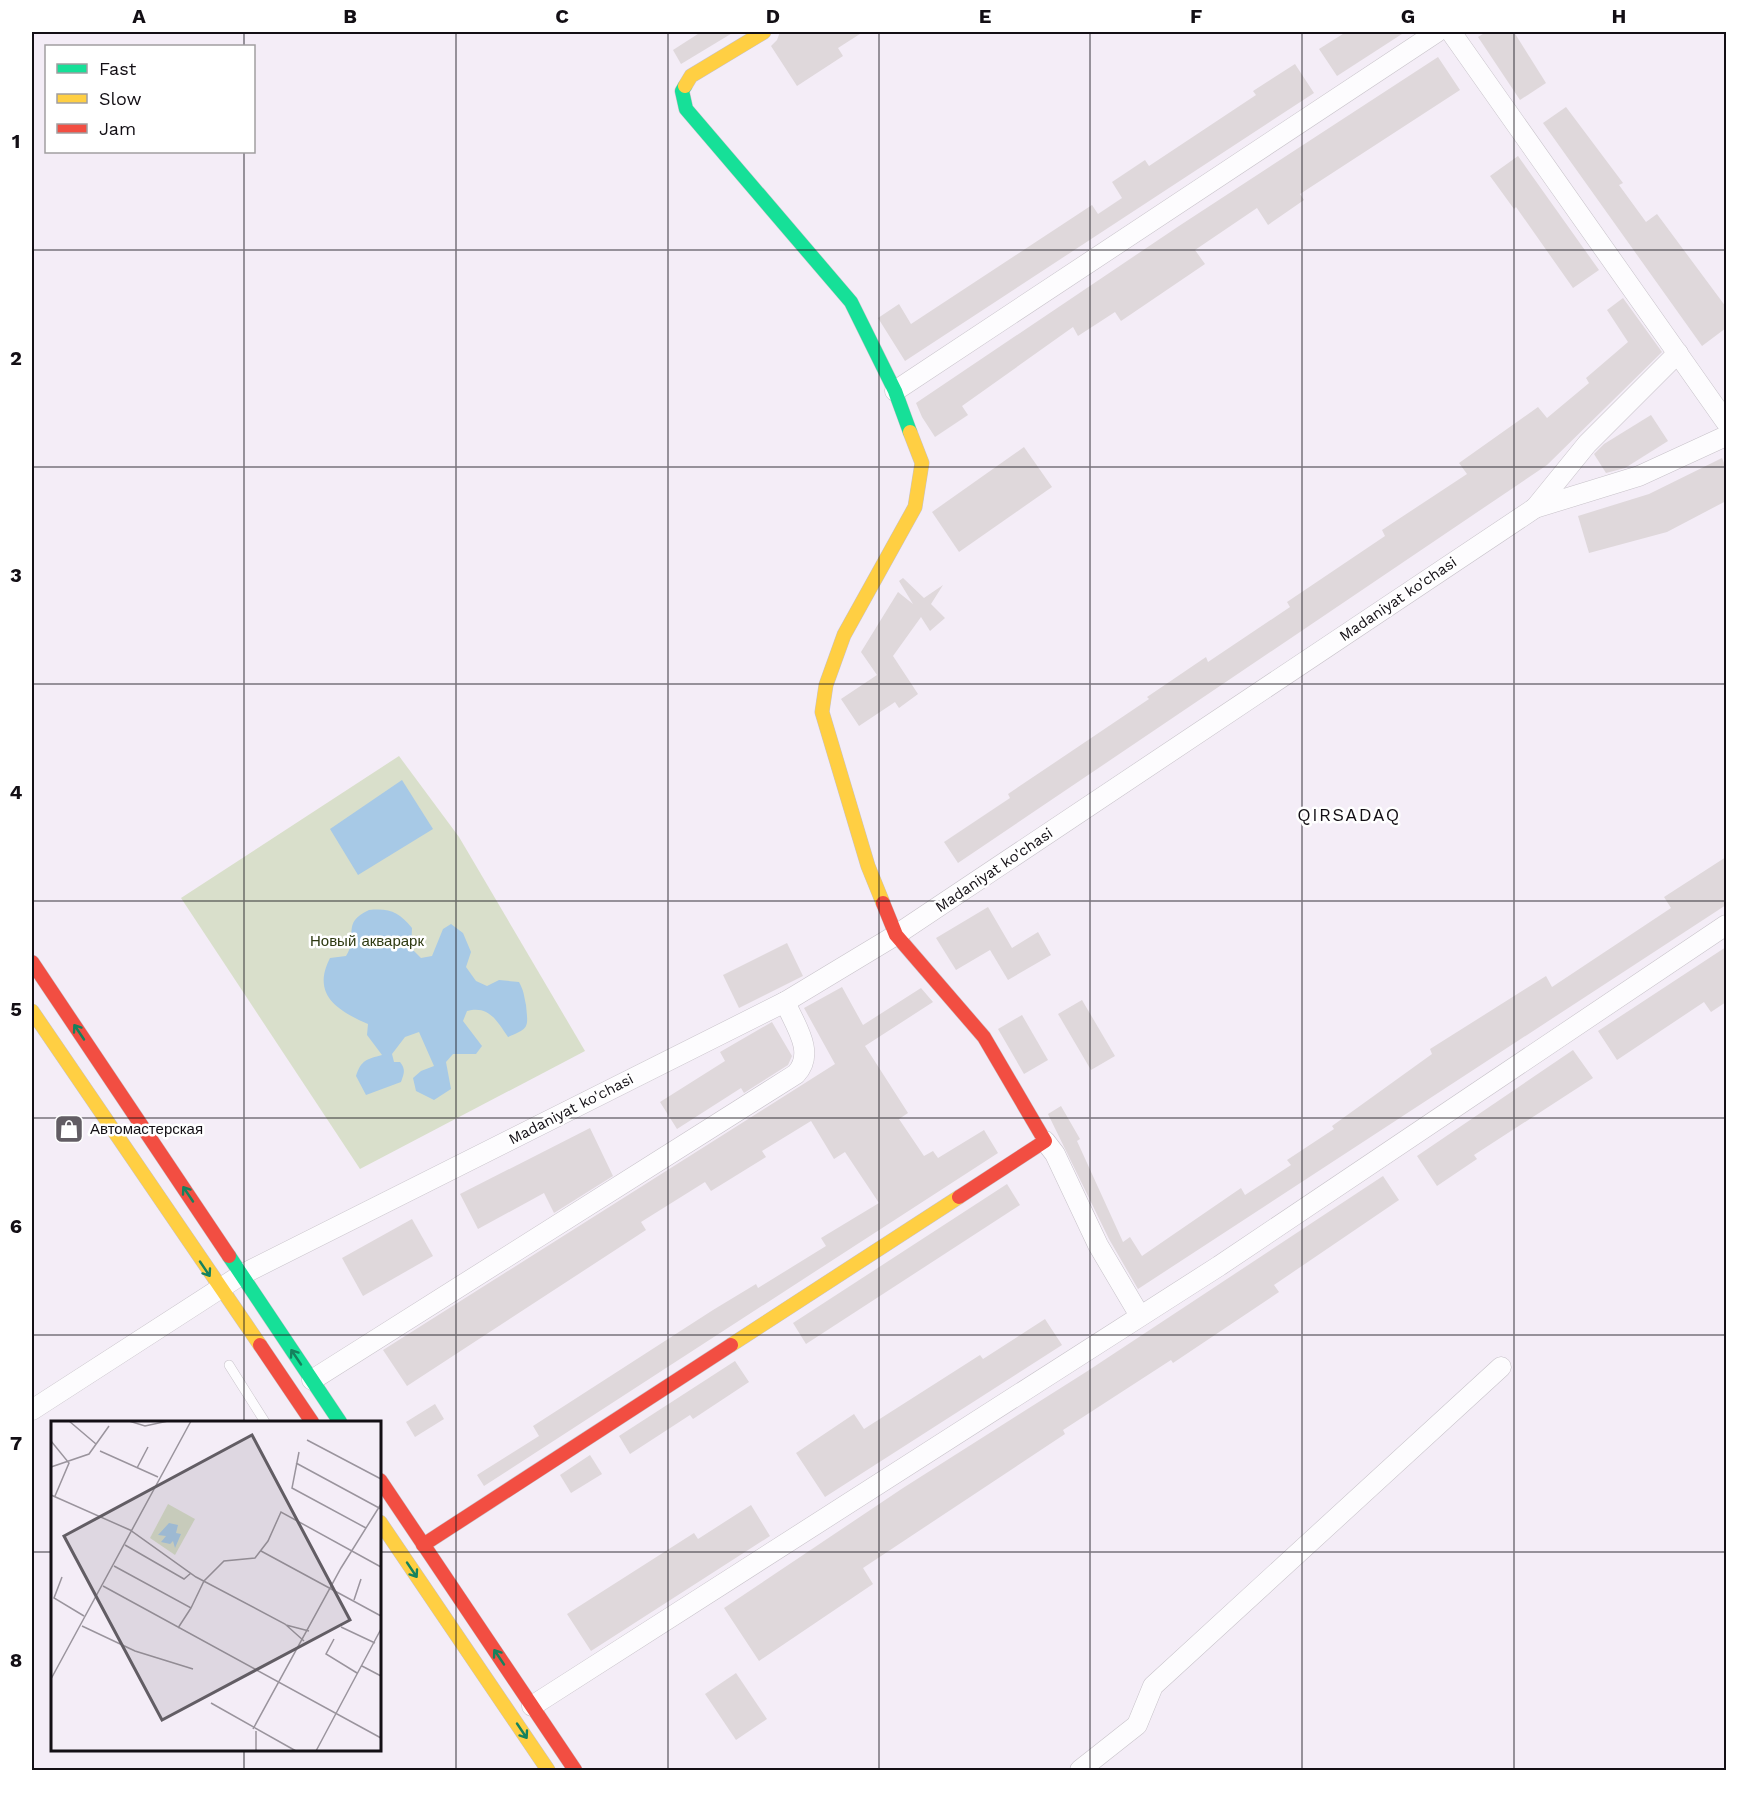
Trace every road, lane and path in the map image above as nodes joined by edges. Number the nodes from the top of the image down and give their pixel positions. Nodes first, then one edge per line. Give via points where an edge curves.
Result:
1 (764, 32) edge
2 (1437, 32) edge
3 (1451, 32) edge
4 (1678, 353) junction
5 (895, 391) junction
6 (1726, 422) edge
7 (1726, 436) edge
8 (1535, 508) junction
9 (1726, 925) edge
10 (896, 935) junction
11 (32, 962) edge
12 (785, 1002) junction
13 (32, 1011) edge
14 (1045, 1141) junction
15 (241, 1275) junction
16 (218, 1288) junction
17 (1140, 1316) junction
18 (229, 1365) dead end
19 (1501, 1367) dead end
20 (312, 1380) junction
21 (32, 1410) edge
22 (264, 1421) edge
23 (311, 1421) edge
24 (339, 1421) edge
25 (381, 1482) edge
26 (381, 1523) edge
27 (423, 1545) junction
28 (532, 1706) junction
29 (548, 1770) edge
30 (575, 1770) edge
31 (1080, 1770) edge

1 - 5 street via 692,76 682,92 686,109 851,302
2 - 5 street
3 - 4 street
4 - 6 street
4 - 8 street via 1587,444
5 - 10 street via 922,463 915,507 844,635 826,685 822,712 868,866
7 - 8 street, Madaniyat ko'chasi via 1639,476
8 - 10 street, Madaniyat ko'chasi
9 - 17 street
10 - 12 street, Madaniyat ko'chasi
10 - 14 street via 984,1037
15 -> 11 street
12 - 15 street, Madaniyat ko'chasi
12 - 20 street via 807,1054 805,1065 796,1074
13 -> 16 street
14 - 17 street via 1098,1245
14 - 27 street
15 - 16 street, Madaniyat ko'chasi
20 -> 15 street
16 - 21 street, Madaniyat ko'chasi
16 - 23 street
17 - 28 street
18 - 22 lane
19 - 31 street via 1153,1686 1137,1725
20 - 24 street
25 - 27 street
26 -> 29 street
28 -> 27 street
28 - 30 street

